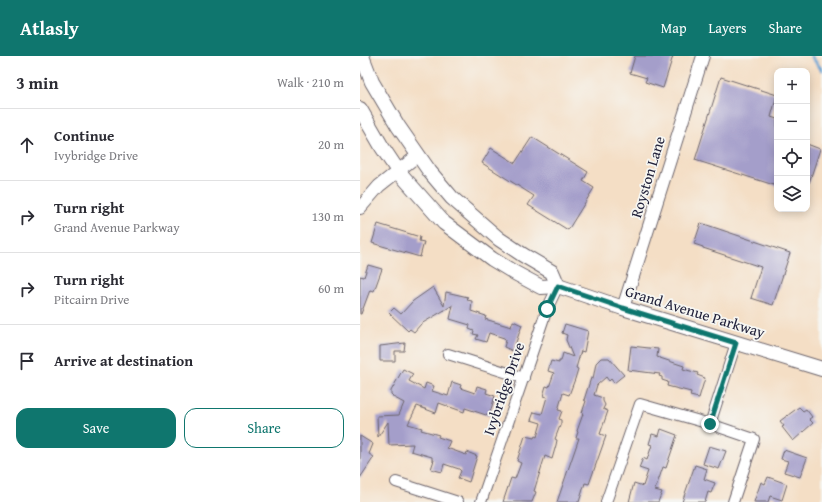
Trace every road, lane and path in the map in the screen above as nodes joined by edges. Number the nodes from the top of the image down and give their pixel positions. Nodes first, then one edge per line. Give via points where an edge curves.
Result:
1 (362, 56) edge
2 (703, 56) edge
3 (360, 109) edge
4 (417, 156) junction
5 (398, 171) junction
6 (360, 208) edge
7 (558, 286) junction
8 (623, 308) junction
9 (736, 343) junction
10 (448, 354) dead end
11 (822, 369) edge
12 (524, 378) junction
13 (710, 424) junction
14 (396, 482) dead end
15 (458, 502) edge
16 (481, 502) edge
17 (606, 502) edge
18 (733, 502) edge

1 - 4 main road via 372,82
2 - 8 street, Royston Lane
3 - 5 main road, Grand Avenue Parkway
4 - 5 street
4 - 7 main road via 457,203 499,239 552,272
5 - 6 street via 379,186
5 - 7 main road, Grand Avenue Parkway via 444,223 492,259 541,287
7 - 8 main road, Grand Avenue Parkway
7 - 12 street, Ivybridge Drive via 547,309
8 - 9 main road, Grand Avenue Parkway
9 - 11 main road, Grand Avenue Parkway
9 - 13 street
10 - 12 street
12 - 16 street, Ivybridge Drive
13 - 17 street via 640,404
13 - 18 street via 754,439
14 - 15 street

